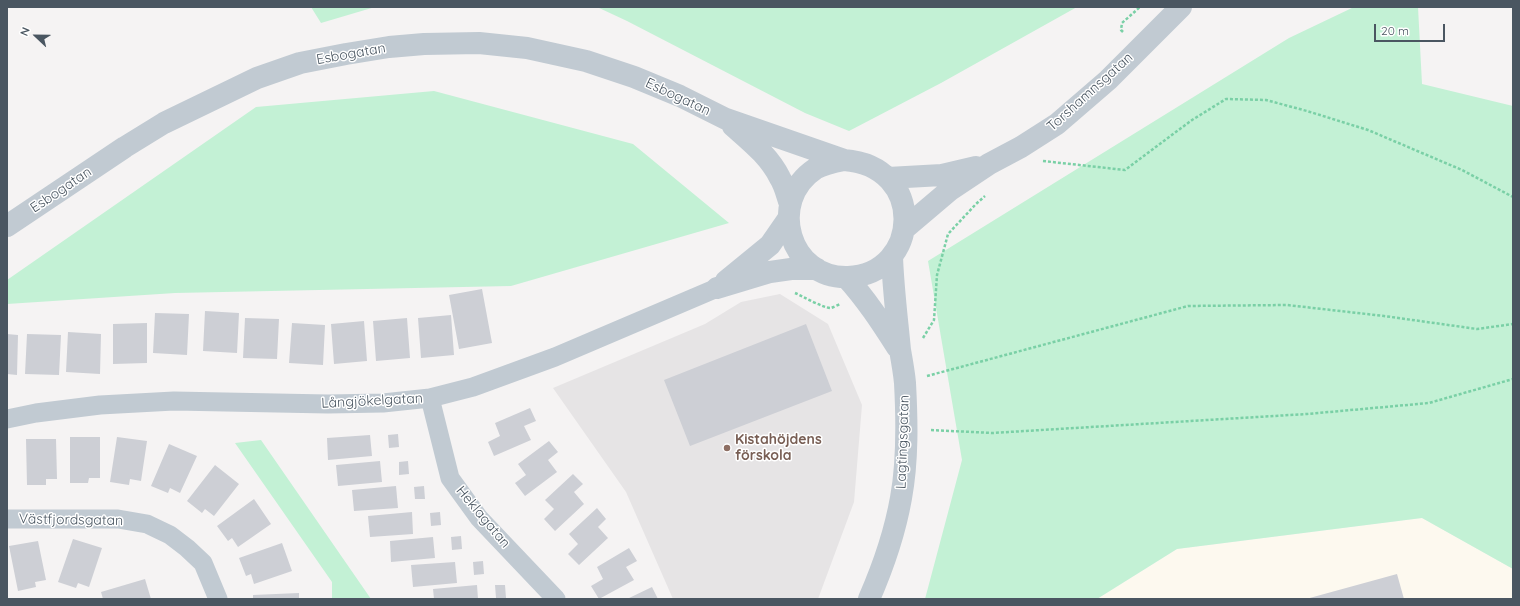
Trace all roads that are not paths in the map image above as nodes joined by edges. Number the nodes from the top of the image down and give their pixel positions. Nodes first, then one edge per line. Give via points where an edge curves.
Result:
1 (1181, 7) edge
2 (726, 120) junction
3 (844, 160) junction
4 (988, 164) junction
5 (888, 178) junction
6 (789, 212) junction
7 (7, 226) edge
8 (904, 229) junction
9 (892, 256) junction
10 (817, 269) junction
11 (846, 277) junction
12 (717, 288) junction
13 (901, 353) junction
14 (430, 398) junction
15 (7, 419) edge
16 (7, 519) edge
17 (218, 599) edge
18 (556, 599) edge
19 (870, 599) edge

1 - 4 street, Torshamnsgatan via 1108,80 1057,124
2 - 3 street, Esbogatan
2 - 6 street, Esbogatan via 769,161 781,179
2 - 7 street, Esbogatan via 680,96 634,77 586,61 542,51 479,44 389,47 300,63 245,83 164,123
3 - 5 street via 868,164
3 - 6 street via 816,169 804,179 795,190
4 - 5 street, Torshamnsgatan via 942,175
4 - 8 street, Torshamnsgatan via 950,190
5 - 8 street via 904,207
6 - 10 street via 790,234 796,248 805,260
6 - 12 street, Långjökelgatan via 770,245
8 - 9 street
9 - 11 street via 871,272
9 - 13 street, Lagtingsgatan
10 - 11 street via 831,275
10 - 12 street, Långjökelgatan via 770,272
11 - 13 street, Lagtingsgatan via 863,295
12 - 14 street, Långjökelgatan via 555,358 473,387
13 - 19 street, Lagtingsgatan via 906,420 901,497 890,541
14 - 15 street, Långjökelgatan via 383,403 174,401 100,404
14 - 18 street, Heklagatan via 450,478 479,518
16 - 17 street, Västfjordsgatan via 118,519 147,524 170,535 203,564

